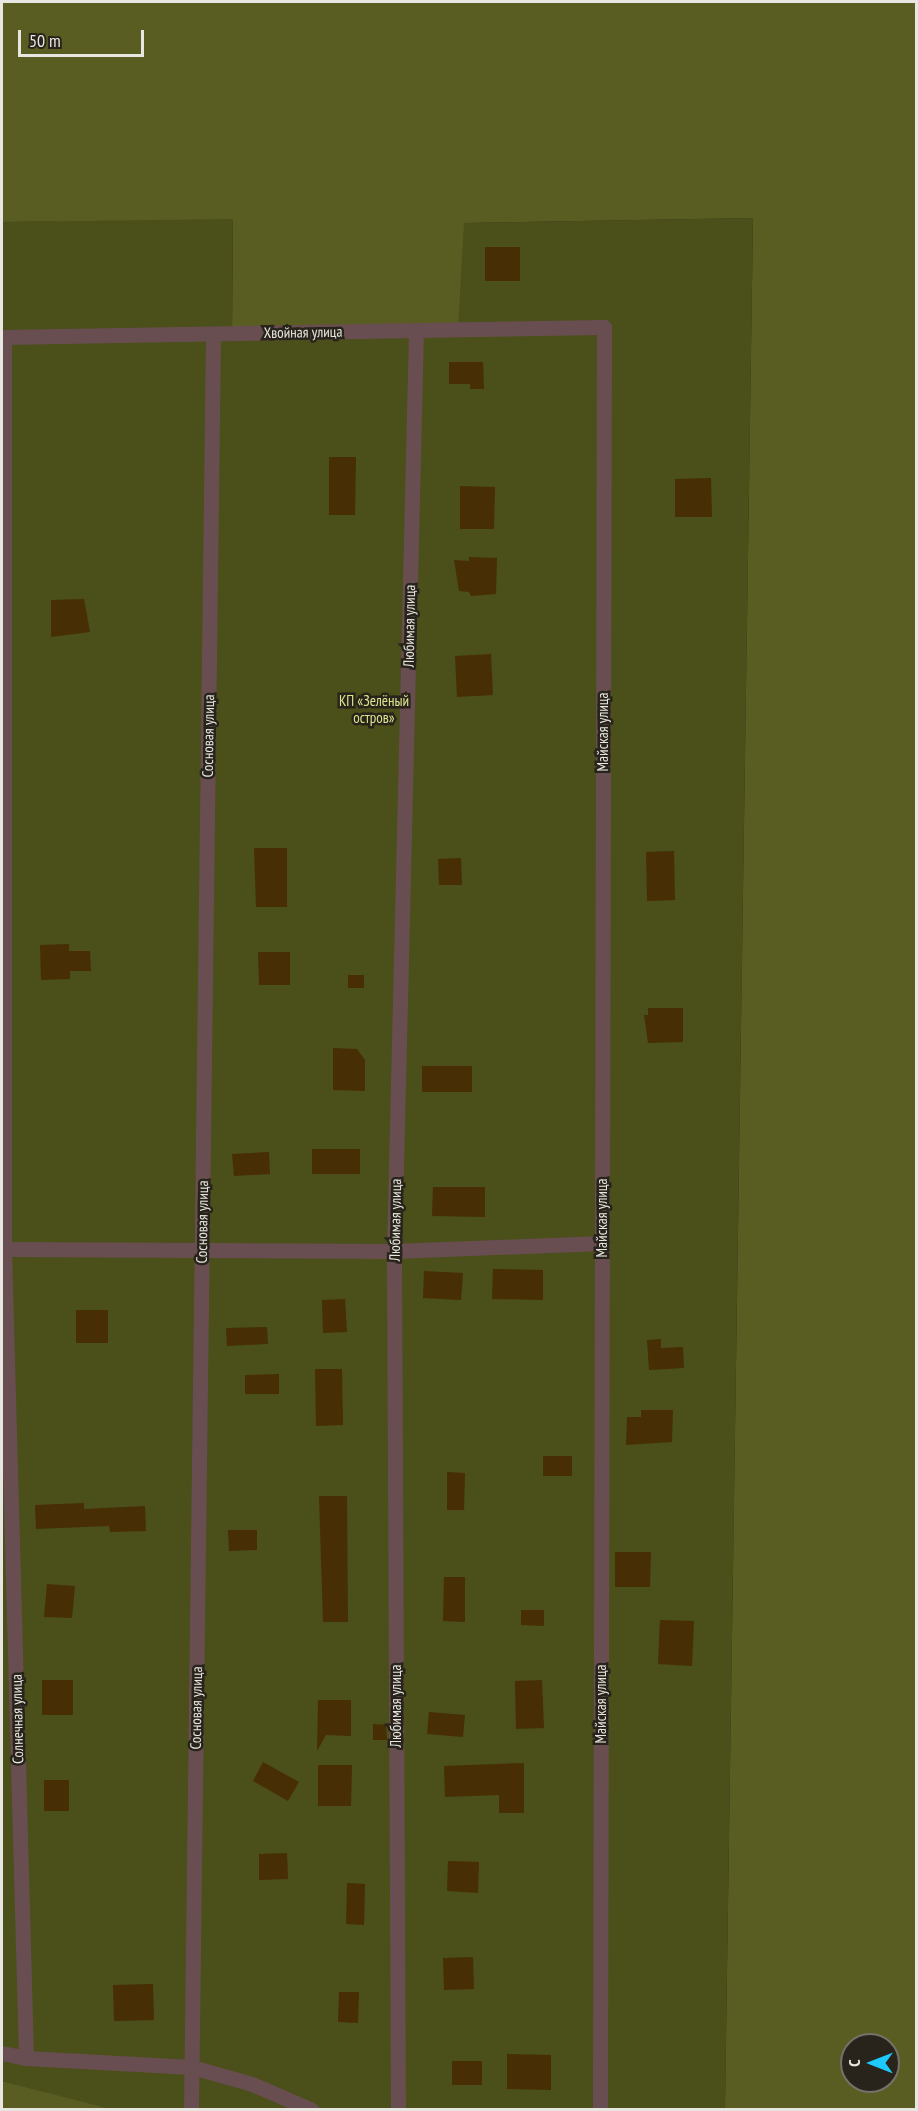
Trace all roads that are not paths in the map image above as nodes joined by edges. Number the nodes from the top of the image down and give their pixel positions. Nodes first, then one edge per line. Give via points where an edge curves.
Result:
1 (604, 327) joint
2 (416, 330) junction
3 (213, 334) junction
4 (3, 337) edge
5 (602, 1243) junction
6 (3, 1249) edge
7 (202, 1251) junction
8 (394, 1251) junction
9 (2, 2053) edge
10 (26, 2058) junction
11 (192, 2067) junction
12 (191, 2109) edge
13 (312, 2109) edge
14 (398, 2109) edge
15 (600, 2109) edge

1 - 2 street, Хвойная улица
1 - 5 street, Майская улица
2 - 3 street, Хвойная улица
2 - 8 street, Любимая улица
3 - 4 street, Хвойная улица
3 - 7 street, Сосновая улица
4 - 6 street, Солнечная улица
5 - 8 street
5 - 15 street, Майская улица
6 - 7 street
6 - 10 street, Солнечная улица
7 - 8 street
7 - 11 street, Сосновая улица
8 - 14 street, Любимая улица
9 - 10 street
10 - 11 street
11 - 12 street, Сосновая улица
11 - 13 street via 252,2084

